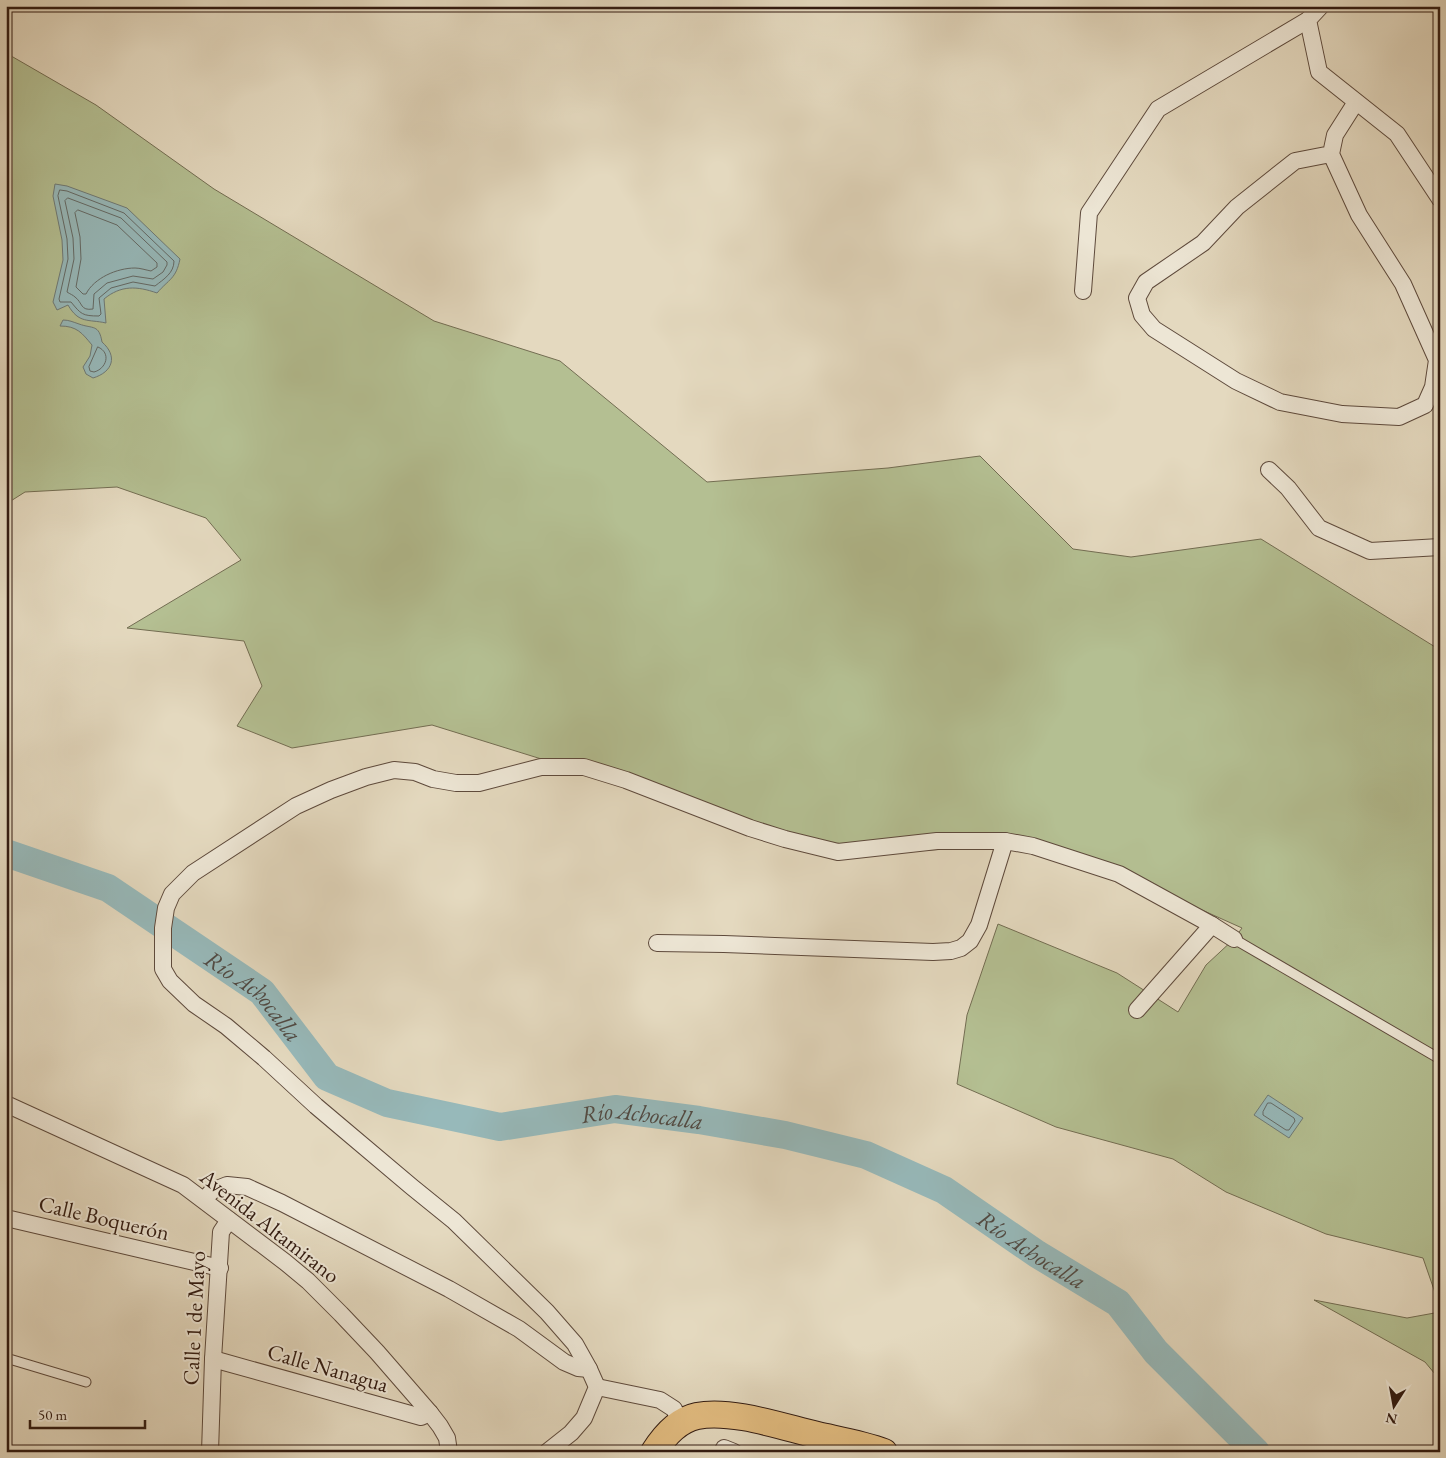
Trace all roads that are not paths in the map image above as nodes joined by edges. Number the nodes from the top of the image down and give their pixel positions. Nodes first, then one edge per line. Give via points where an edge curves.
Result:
1 (1321, 6) edge
2 (1308, 20) junction
3 (1356, 102) junction
4 (1331, 154) junction
5 (1440, 199) edge
6 (1083, 291) dead end
7 (1270, 470) dead end
8 (1440, 547) edge
9 (1005, 840) junction
10 (1212, 925) junction
11 (1234, 939) joint
12 (656, 943) dead end
13 (1137, 1010) dead end
14 (1440, 1059) edge
15 (6, 1104) edge
16 (204, 1200) junction
17 (6, 1218) edge
18 (229, 1220) junction
19 (220, 1268) junction
20 (6, 1358) edge
21 (213, 1359) junction
22 (589, 1369) junction
23 (86, 1382) dead end
24 (597, 1387) junction
25 (430, 1413) junction
26 (680, 1422) junction
27 (210, 1452) edge
28 (449, 1452) edge
29 (547, 1452) edge
30 (654, 1452) edge
31 (884, 1452) edge

1 - 2 street
2 - 3 street via 1319,72
2 - 6 street via 1158,108 1089,212
3 - 4 street via 1335,135
3 - 5 street via 1397,134
4 - 4 street via 1360,215 1403,284 1437,360 1433,387 1425,405 1399,417 1342,414 1280,402 1236,381 1154,329 1142,314 1137,298 1146,282 1204,243 1237,207 1296,161
7 - 8 street via 1319,528 1370,552
9 - 10 street via 1119,874
9 - 12 street via 979,926 970,941 951,951
9 - 22 street via 937,841 838,852 750,828 584,767 541,767 480,783 456,783 394,770 366,777 296,806 193,873 172,894 166,908 162,954 163,969 170,982 454,1221 547,1312 575,1344
10 - 11 street
10 - 13 street
11 - 14 lane
15 - 16 street, Avenida Altamirano via 183,1185
16 - 18 street, Avenida Altamirano
16 - 22 street via 212,1191 227,1185 247,1187 449,1289 519,1329 564,1362
17 - 19 street, Calle Boquerón
18 - 19 street, Calle 1 de Mayo via 221,1232
18 - 25 street, Avenida Altamirano via 308,1281 378,1352
19 - 21 street, Calle 1 de Mayo
20 - 23 lane
21 - 25 street, Calle Nanagua via 421,1417
21 - 27 street, Calle 1 de Mayo
22 - 24 street
24 - 26 street via 660,1400 674,1410
24 - 29 street via 584,1418
25 - 28 street, Avenida Altamirano via 447,1438
26 - 30 main road
26 - 31 main road via 697,1416 722,1414

